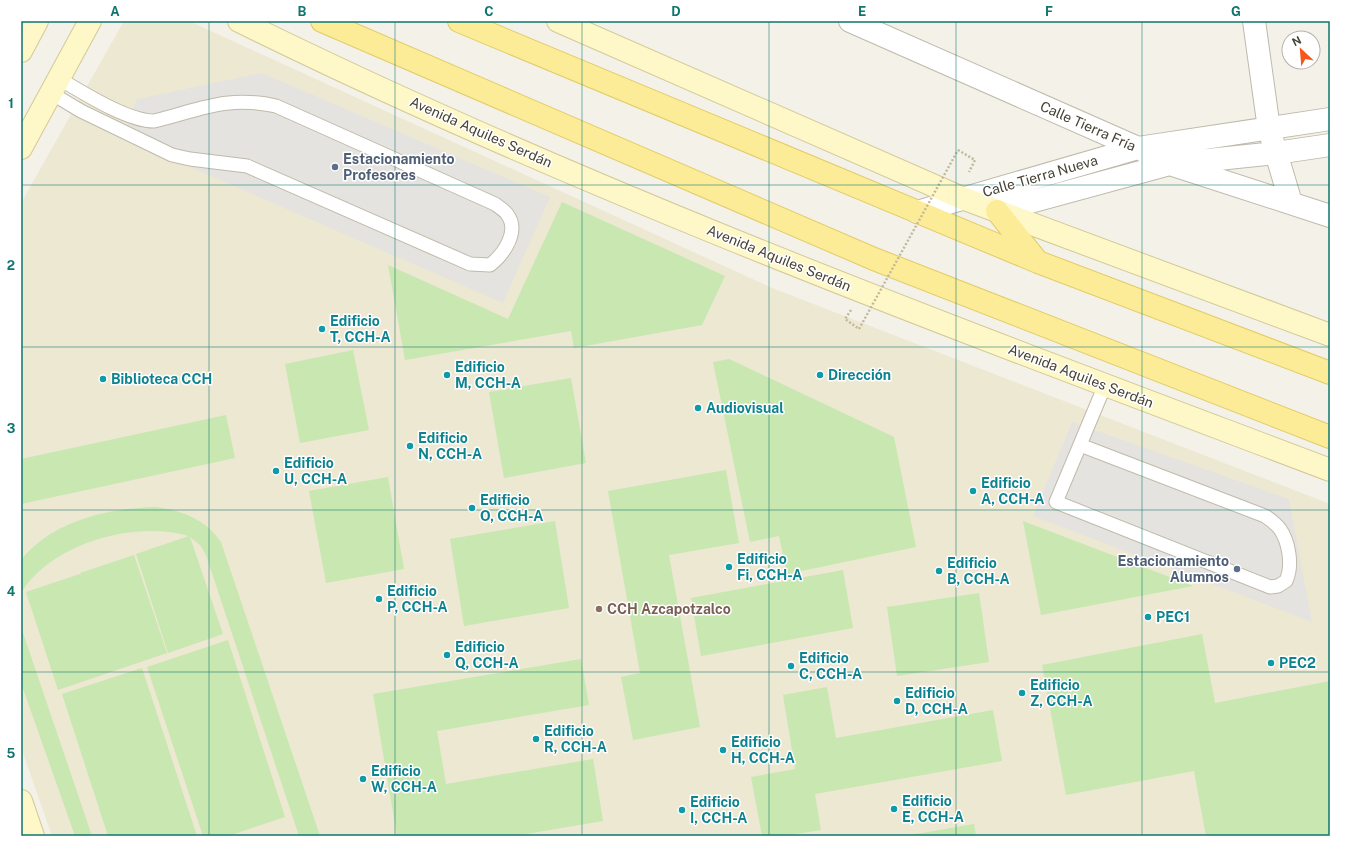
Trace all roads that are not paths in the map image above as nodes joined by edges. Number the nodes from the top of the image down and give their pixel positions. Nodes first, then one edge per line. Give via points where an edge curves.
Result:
1 (37, 21) edge
2 (90, 21) edge
3 (239, 21) edge
4 (322, 21) edge
5 (460, 21) edge
6 (558, 21) edge
7 (850, 21) edge
8 (1254, 21) edge
9 (21, 51) edge
10 (55, 85) junction
11 (1330, 119) edge
12 (1269, 129) junction
13 (1330, 144) edge
14 (21, 148) edge
15 (1138, 148) junction
16 (1276, 153) junction
17 (1170, 164) junction
18 (959, 196) junction
19 (1291, 203) junction
20 (997, 211) junction
21 (917, 212) junction
22 (1330, 216) edge
23 (1038, 262) junction
24 (1330, 335) edge
25 (1330, 373) edge
26 (1105, 385) junction
27 (1330, 437) edge
28 (1080, 445) junction
29 (1330, 470) edge
30 (21, 801) edge
31 (33, 836) edge

1 - 9 street
2 - 10 street
3 - 26 street, Avenida Aquiles Serdán via 322,62 591,181 861,292
4 - 27 main road via 874,258
5 - 21 main road
6 - 18 street
7 - 15 street, Calle Tierra Fría
8 - 12 street
10 - 10 lane via 88,96 143,121 154,121 220,103 259,102 276,106 495,204 507,214 512,229 509,241 499,258 490,265 470,264 247,166 190,160 172,155 81,111
10 - 14 street
11 - 12 street, Calle Tierra Nueva
12 - 15 street, Calle Tierra Nueva
12 - 16 street
13 - 16 street, Calle Tierra Nueva
15 - 17 street, Calle Tierra Fría
15 - 18 street, Calle Tierra Nueva
16 - 17 street, Calle Tierra Nueva
16 - 19 street
17 - 19 street, Calle Tierra Fría
17 - 20 street, Calle Tierra Nueva
18 - 20 street
18 - 21 street, Calle Tierra Nueva
19 - 22 street, Calle Tierra Fría
20 - 23 main road
20 - 24 street
21 - 23 main road
23 - 25 main road
26 - 28 lane
26 - 29 street, Avenida Aquiles Serdán
28 - 28 lane via 1056,502 1270,587 1286,581 1290,566 1285,538 1280,529 1266,516
30 - 31 street

